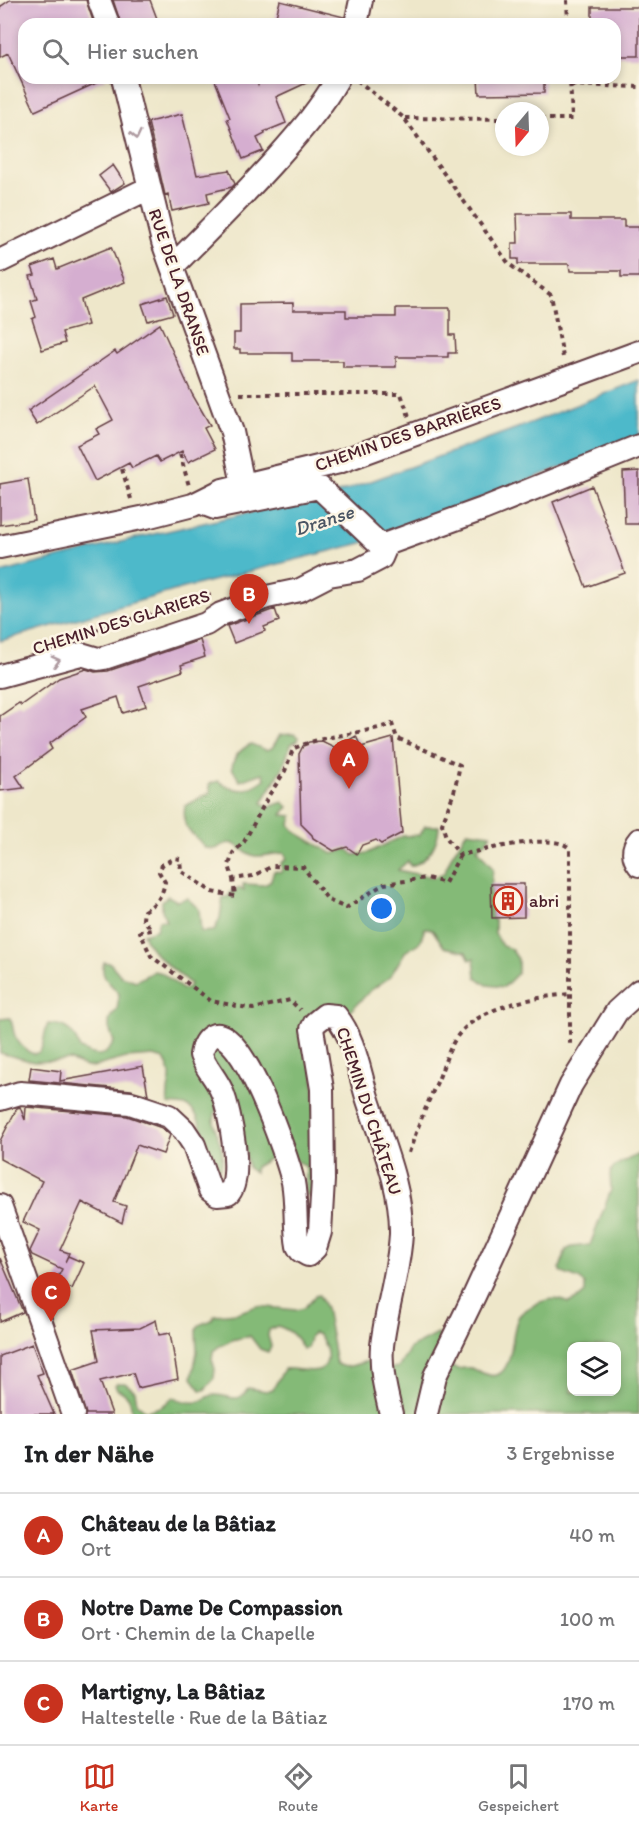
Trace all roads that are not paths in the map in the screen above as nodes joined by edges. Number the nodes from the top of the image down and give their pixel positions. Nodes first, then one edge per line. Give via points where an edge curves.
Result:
1 (99, 0) edge
2 (361, 0) edge
3 (106, 18) edge
4 (357, 18) edge
5 (124, 84) edge
6 (335, 84) edge
7 (148, 188) junction
8 (0, 261) edge
9 (172, 267) junction
10 (639, 352) edge
11 (639, 447) edge
12 (243, 484) junction
13 (197, 498) junction
14 (381, 546) junction
15 (0, 547) edge
16 (0, 676) edge
17 (639, 840) edge
18 (639, 865) edge
19 (639, 991) edge
20 (0, 1099) edge
21 (0, 1206) edge
22 (73, 1414) edge
23 (391, 1414) edge
24 (426, 1414) edge

1 - 3 street
2 - 4 street
5 -> 7 street, RUE DE LA DRANSE
6 - 9 street via 325,101 249,189
7 - 8 street
7 - 9 street, RUE DE LA DRANSE
9 - 12 street, RUE DE LA DRANSE via 232,432
10 - 12 street, CHEMIN DES BARRIÈRES via 339,462
11 - 14 street
12 - 13 street, CHEMIN DES BARRIÈRES
13 - 14 street via 215,508 319,487
13 - 15 street, CHEMIN DES BARRIÈRES via 146,517
16 -> 14 street via 81,654 104,658 207,624 221,614 267,597 376,562 383,554
17 - 18 street via 634,854
19 - 24 street via 617,1011 572,1085 435,1376
20 - 23 street, CHEMIN DU CHÂTEAU via 20,1093 130,1102 161,1113 176,1121 194,1145 210,1190 217,1195 228,1194 234,1187 236,1173 230,1118 222,1092 201,1055 209,1038 225,1037 235,1046 265,1100 279,1136 293,1182 298,1246 308,1255 320,1232 323,1180 322,1089 312,1032 319,1019 329,1014 336,1016 344,1027 398,1190 401,1233 382,1347 382,1374
21 - 22 street

